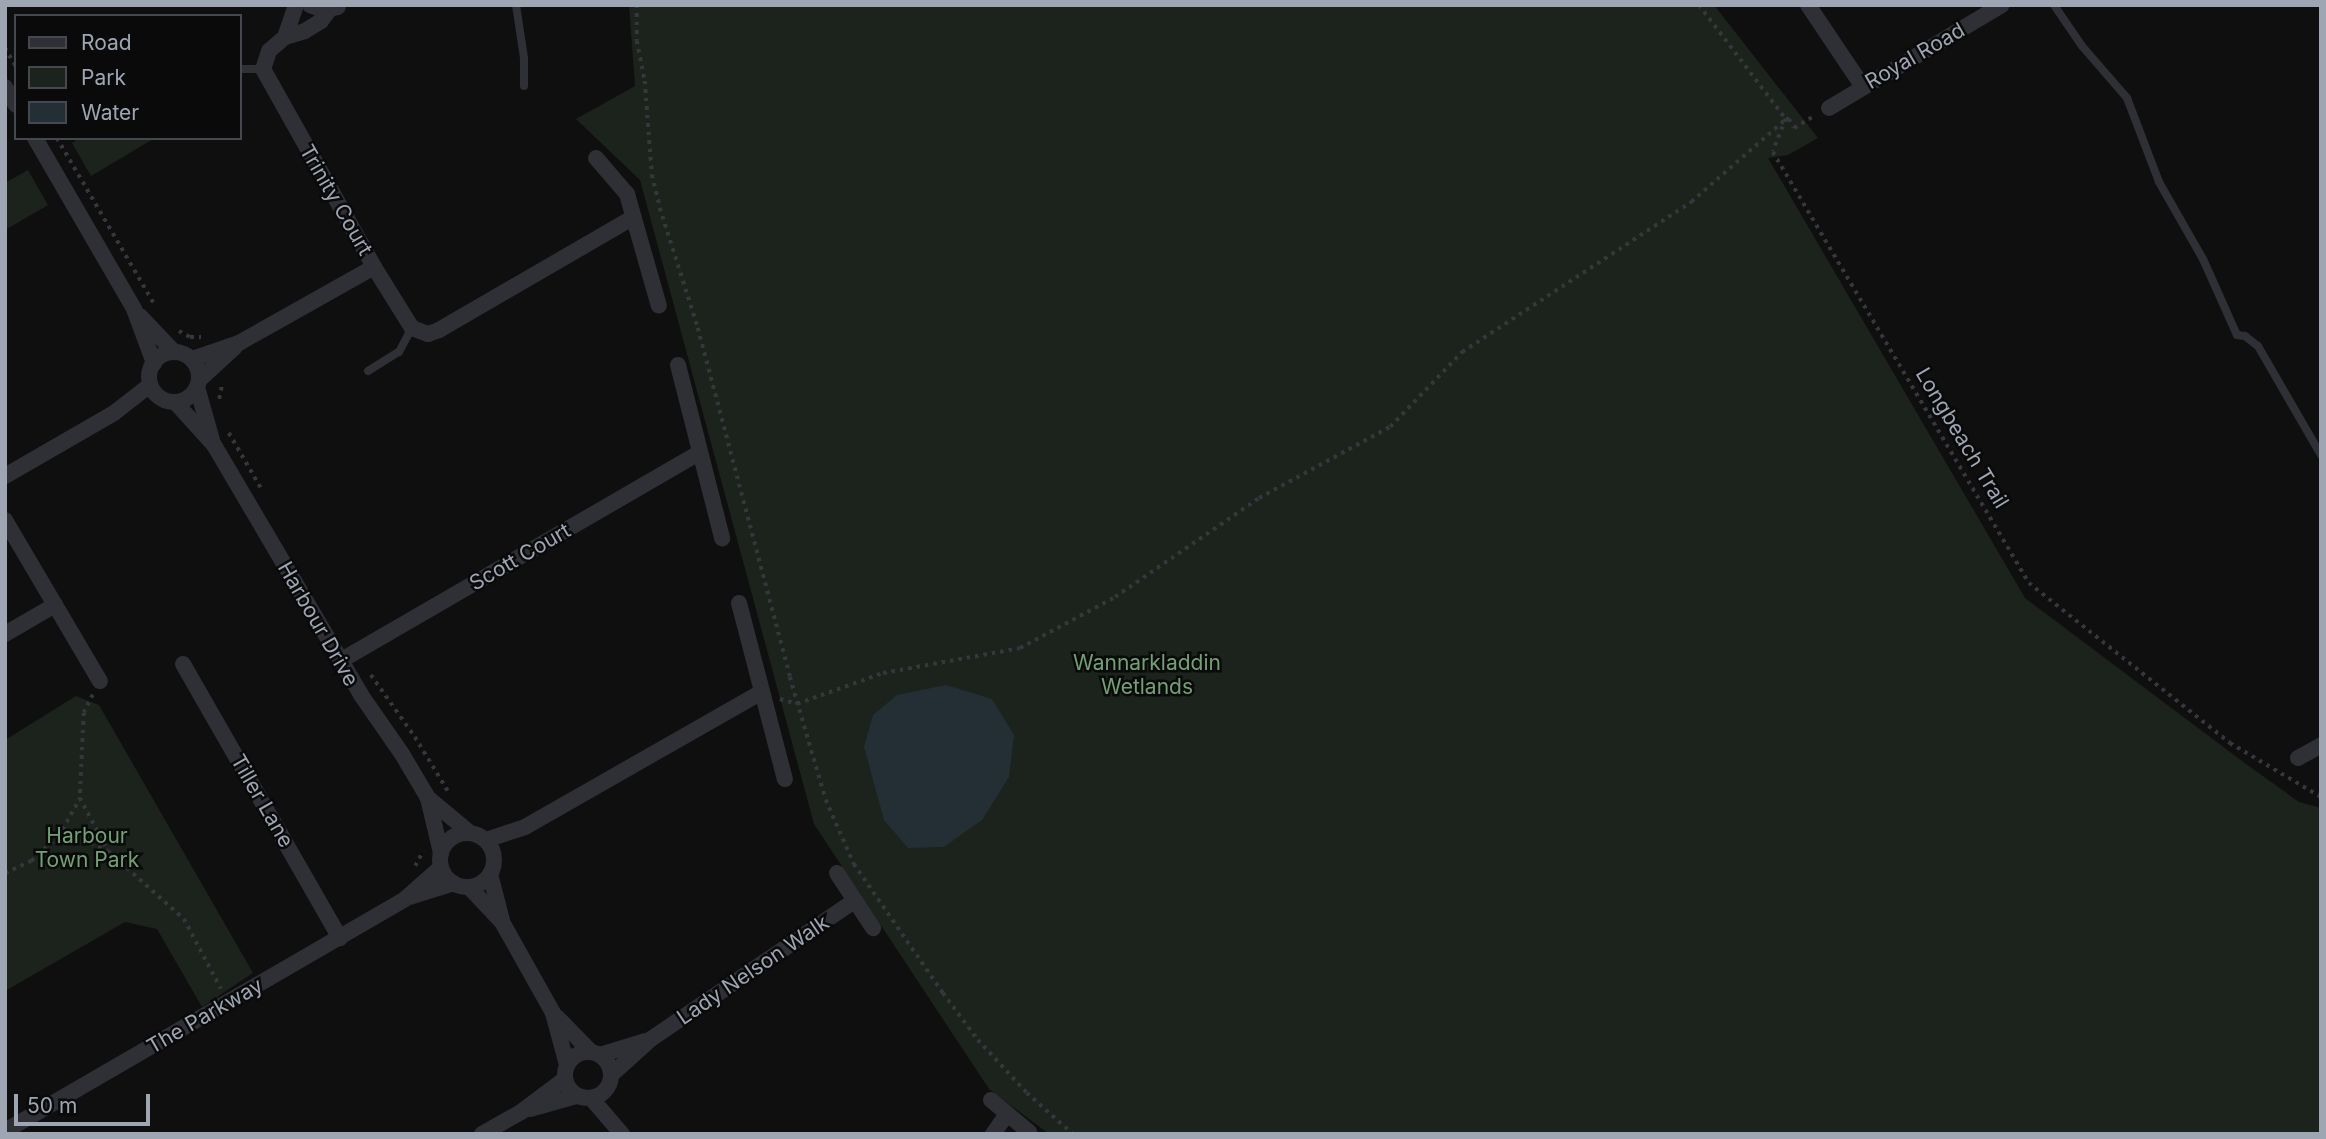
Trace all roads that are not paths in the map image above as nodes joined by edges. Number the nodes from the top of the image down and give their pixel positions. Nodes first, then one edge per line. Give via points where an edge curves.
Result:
1 (296, 5) edge
2 (310, 5) edge
3 (516, 5) edge
4 (1808, 5) edge
5 (2002, 5) edge
6 (2054, 5) edge
7 (335, 7) edge
8 (285, 37) junction
9 (242, 69) edge
10 (263, 69) junction
11 (524, 86) dead end
12 (1863, 87) junction
13 (1829, 108) road end
14 (36, 140) edge
15 (596, 158) dead end
16 (634, 217) junction
17 (374, 267) junction
18 (659, 306) dead end
19 (134, 309) junction
20 (412, 328) junction
21 (239, 343) junction
22 (174, 352) junction
23 (192, 359) junction
24 (154, 363) junction
25 (678, 365) dead end
26 (368, 371) dead end
27 (198, 384) junction
28 (150, 386) junction
29 (169, 401) junction
30 (114, 413) junction
31 (214, 445) junction
32 (699, 453) junction
33 (2321, 455) edge
34 (5, 476) edge
35 (5, 520) edge
36 (722, 538) dead end
37 (739, 603) dead end
38 (55, 605) junction
39 (5, 634) edge
40 (340, 661) junction
41 (183, 664) dead end
42 (100, 681) road end
43 (762, 692) junction
44 (2321, 745) edge
45 (2298, 758) dead end
46 (785, 779) dead end
47 (428, 798) junction
48 (526, 827) junction
49 (470, 833) junction
50 (486, 840) junction
51 (441, 860) junction
52 (492, 867) junction
53 (837, 873) dead end
54 (461, 885) junction
55 (405, 899) junction
56 (854, 901) junction
57 (502, 922) junction
58 (873, 928) dead end
59 (340, 938) junction
60 (553, 1013) junction
61 (651, 1039) junction
62 (595, 1054) junction
63 (566, 1072) junction
64 (609, 1082) junction
65 (584, 1097) junction
66 (991, 1100) dead end
67 (521, 1112) junction
68 (1007, 1114) junction
69 (5, 1131) edge
70 (621, 1132) edge
71 (1029, 1132) edge
72 (482, 1134) edge
73 (993, 1134) edge

1 - 8 street
2 - 7 street
3 - 11 lane
4 - 12 street
5 - 12 street, Royal Road
6 - 33 lane via 2127,98 2158,181 2203,259 2237,335 2258,346
7 - 8 street via 321,21
8 - 10 street via 265,56
9 - 10 lane
10 - 17 street, Trinity Court
12 - 13 street, Royal Road
14 - 19 street
15 - 16 street via 625,190
16 - 18 street
16 - 20 street via 439,330 424,333
17 - 20 street, Trinity Court
17 - 21 street
19 - 22 street
19 - 24 street
20 - 26 lane via 400,352
21 - 23 street
21 - 27 street
22 - 23 street
22 - 24 street
23 - 27 street
24 - 28 street
25 - 32 street
27 - 29 street via 188,398
27 - 31 street, Harbour Drive
28 - 29 street
28 - 30 street
29 - 30 street
29 - 31 street, Harbour Drive
30 - 34 street
31 - 40 street, Harbour Drive
32 - 36 street
32 - 40 street, Scott Court
35 - 38 street
37 - 43 street
38 - 39 street
38 - 42 street
40 - 47 street, Harbour Drive
41 - 59 street, Tiller Lane
43 - 46 street
43 - 48 street, The Parkway
44 - 45 street
47 - 49 street, Harbour Drive
47 - 51 street, Harbour Drive
48 - 50 street, The Parkway
48 - 52 street, The Parkway
49 - 50 street
49 - 51 street, The Parkway via 456,835
50 - 52 street
51 - 54 street
51 - 55 street, The Parkway
52 - 54 street, The Parkway via 477,885
52 - 57 street
53 - 56 street
54 - 55 street, The Parkway
54 - 57 street
55 - 59 street, The Parkway
56 - 58 street
56 - 61 street, Lady Nelson Walk
57 - 60 street
59 - 69 street, The Parkway
60 - 62 street
60 - 63 street
61 - 62 street, Lady Nelson Walk
61 - 64 street, Lady Nelson Walk
62 - 63 street via 577,1055
62 - 64 street via 606,1060
63 - 65 street
63 - 67 street
64 - 65 street
64 - 70 street
65 - 67 street
65 - 70 street
66 - 68 street
67 - 72 street
68 - 71 street
68 - 73 street

